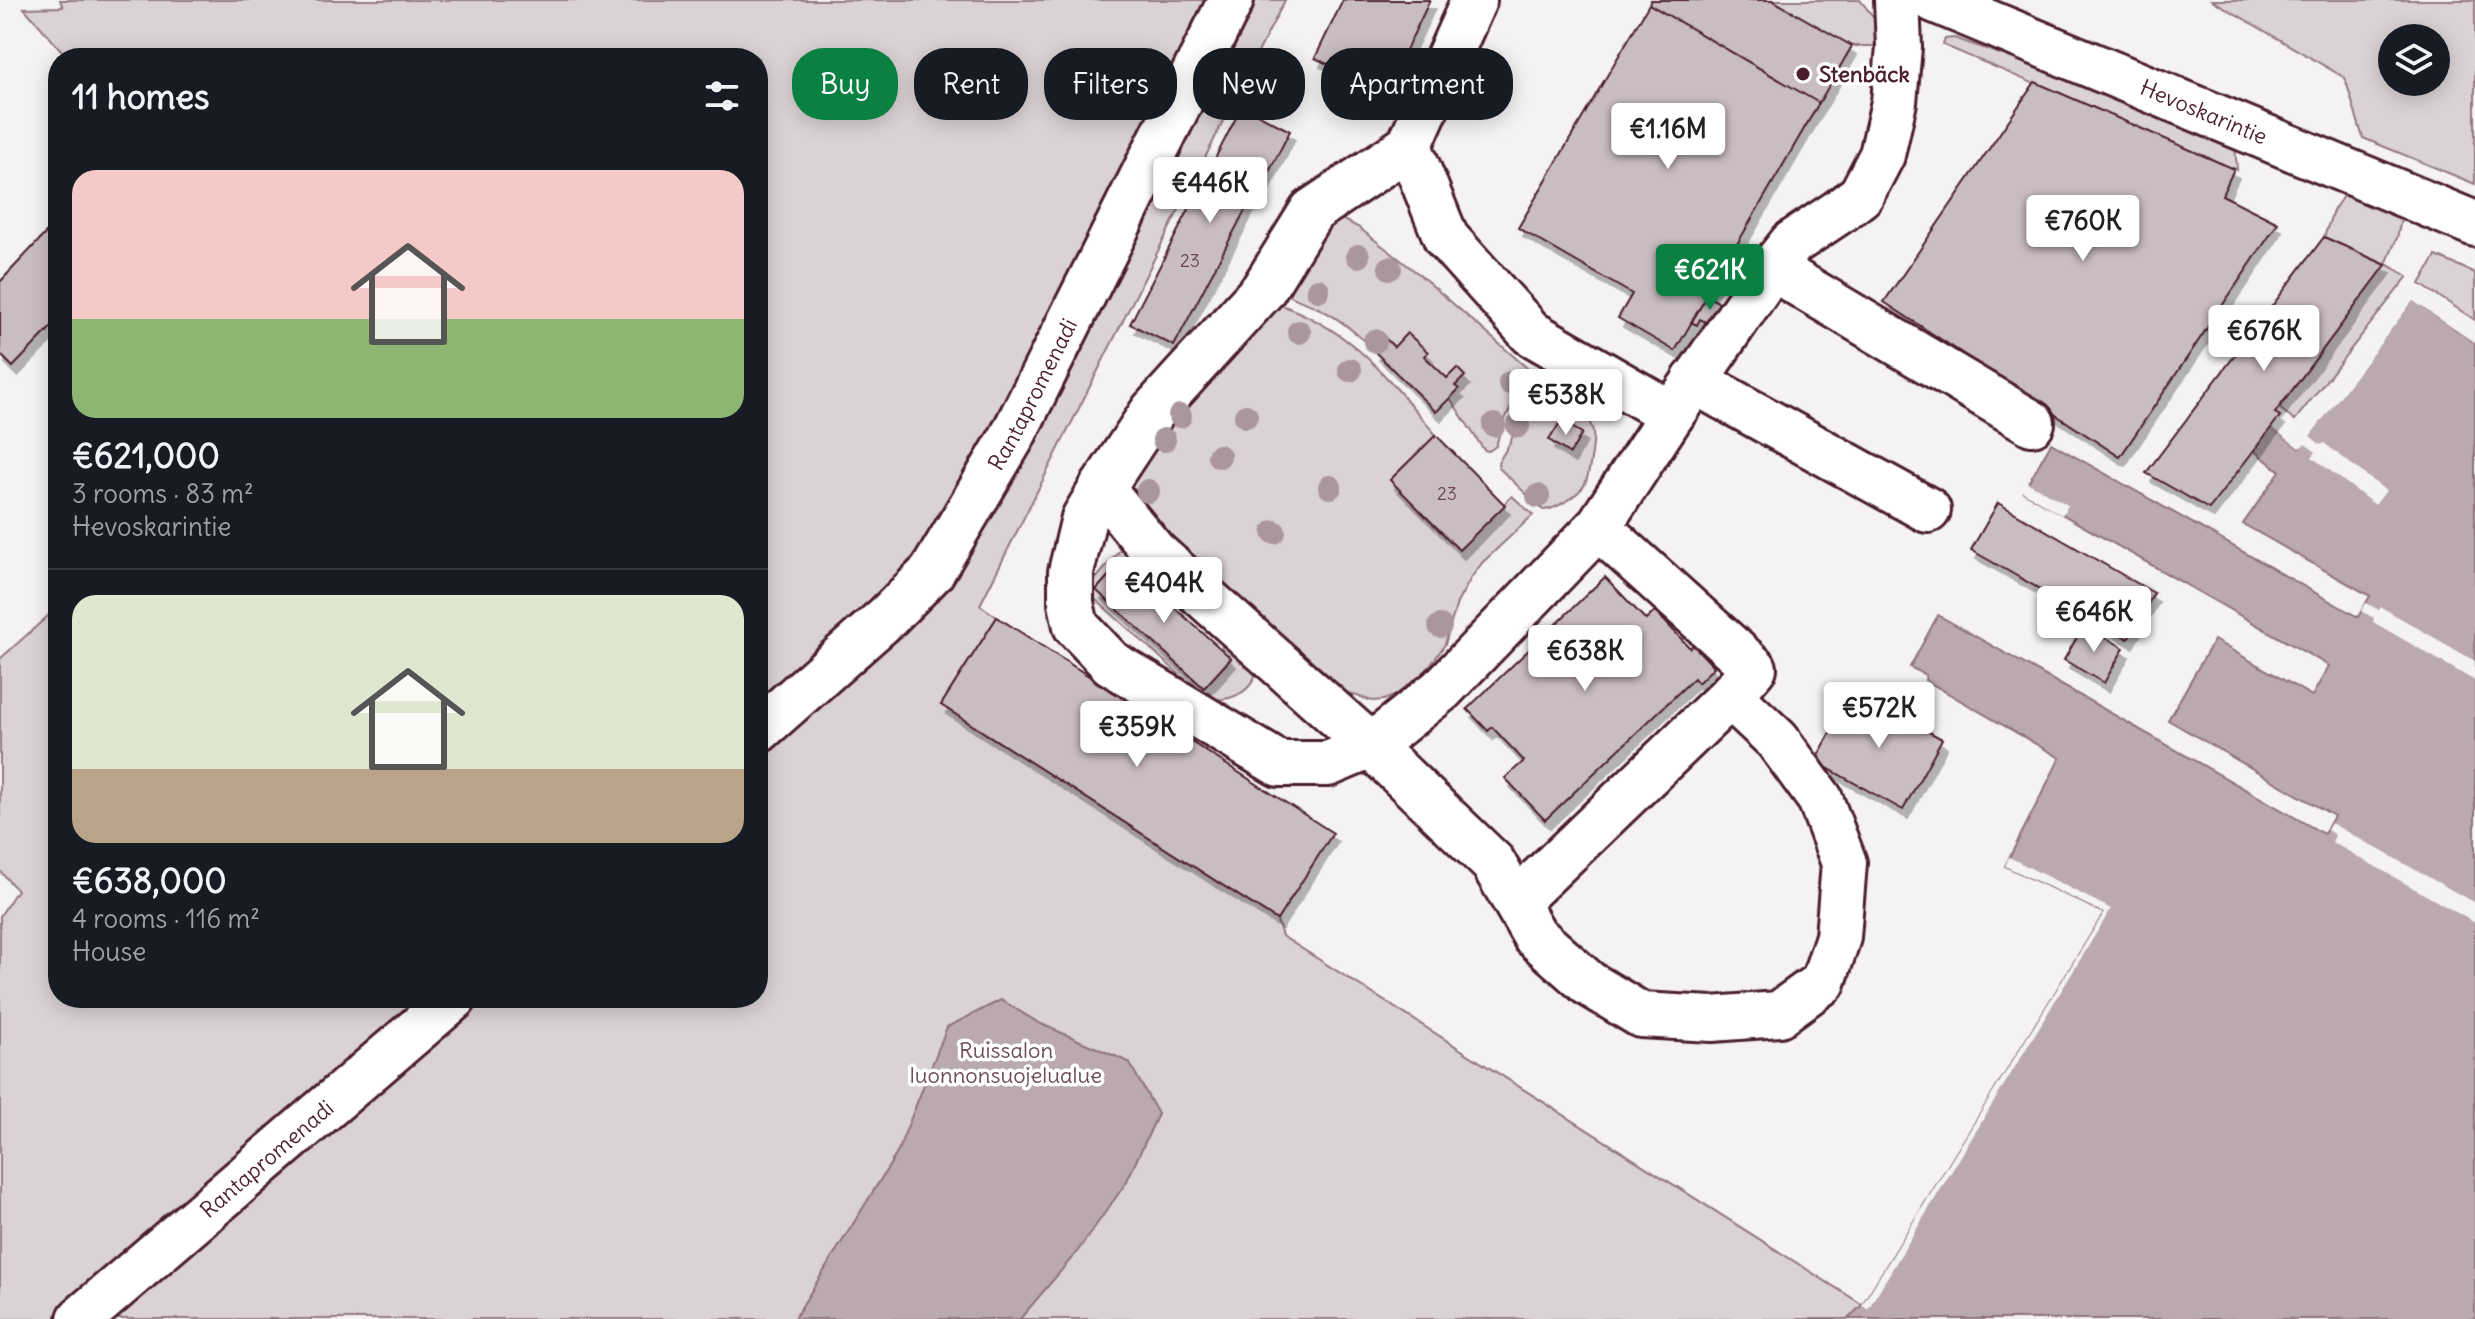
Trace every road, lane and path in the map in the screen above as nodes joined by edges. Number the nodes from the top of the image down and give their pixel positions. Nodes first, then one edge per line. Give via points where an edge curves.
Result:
1 (1231, 0) edge
2 (1474, 0) edge
3 (1897, 0) edge
4 (1934, 0) edge
5 (1409, 146) junction
6 (2475, 224) edge
7 (1772, 268) junction
8 (1683, 398) junction
9 (2032, 423) dead end
10 (1102, 488) junction
11 (1928, 510) dead end
12 (1598, 527) junction
13 (1730, 696) junction
14 (768, 722) edge
15 (1371, 746) junction
16 (1516, 902) junction
17 (442, 1008) edge
18 (80, 1319) edge

1 - 14 street, Rantapromenadi via 1012,437 932,572
2 - 5 street
3 - 7 street via 1899,47 1882,155 1861,195 1792,243
4 - 6 street, Hevoskarintie
5 - 8 street via 1446,238 1531,333
5 - 10 street via 1312,211 1263,290 1153,411
7 - 8 street
7 - 9 street
8 - 11 street
8 - 12 street
10 - 15 street via 1154,552
10 - 15 street via 1084,518 1071,572 1071,603 1076,626 1111,663 1279,764 1328,764
12 - 13 street via 1754,668
12 - 15 street via 1442,689
13 - 16 street
13 - 16 street via 1777,740 1820,799 1844,863 1838,937 1823,982 1779,1014 1712,1019 1641,1015 1588,983 1535,936
15 - 16 street via 1493,863
17 - 18 street, Rantapromenadi

